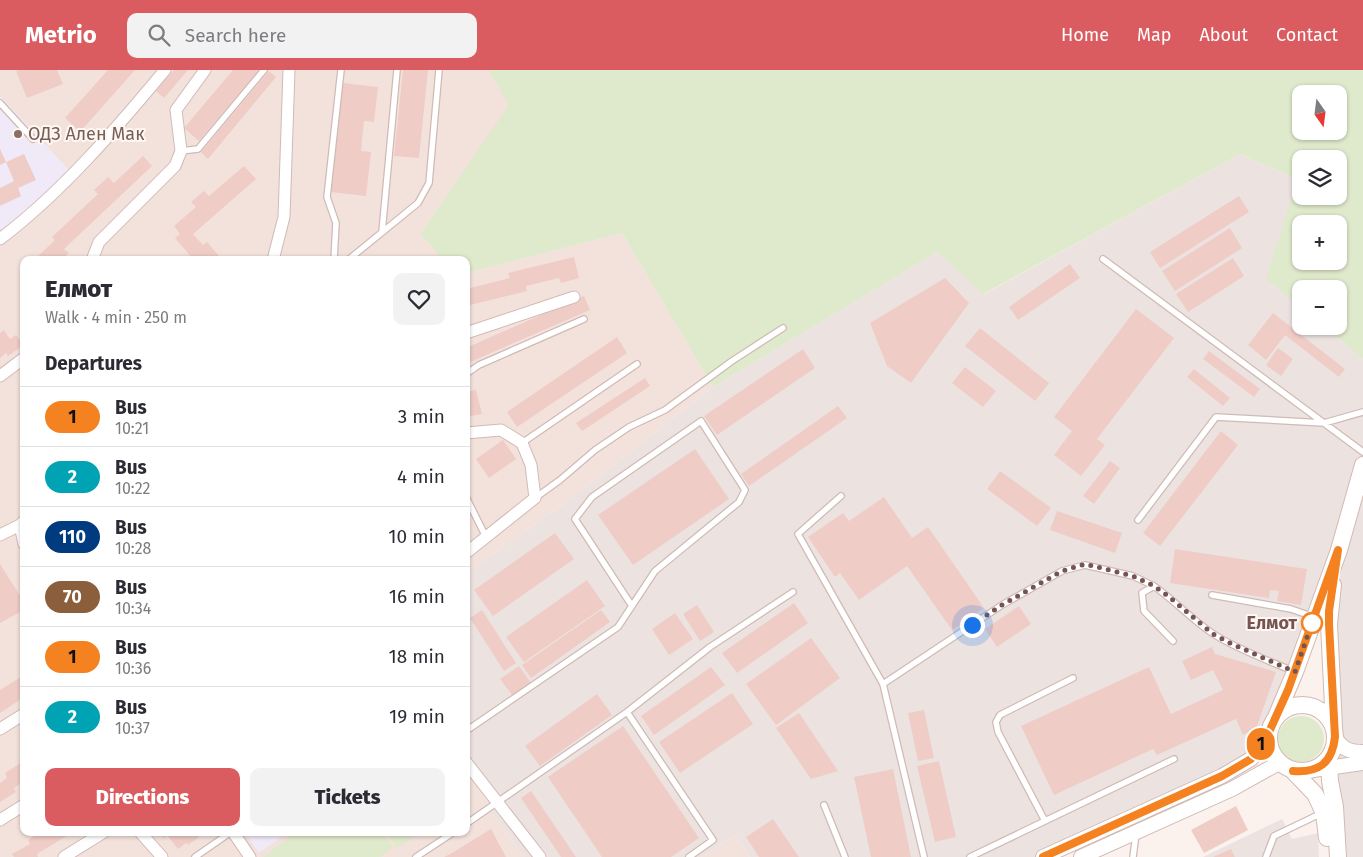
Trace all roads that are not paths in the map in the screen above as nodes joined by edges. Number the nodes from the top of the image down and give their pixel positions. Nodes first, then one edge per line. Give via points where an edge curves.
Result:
1 (164, 70) edge
2 (205, 70) edge
3 (264, 70) edge
4 (289, 70) edge
5 (341, 70) edge
6 (397, 70) edge
7 (439, 70) edge
8 (0, 103) edge
9 (33, 139) dead end
10 (181, 151) junction
11 (382, 232) junction
12 (0, 240) edge
13 (94, 256) edge
14 (274, 256) edge
15 (334, 256) edge
16 (353, 256) edge
17 (1104, 259) dead end
18 (574, 296) dead end
19 (584, 319) dead end
20 (784, 328) dead end
21 (470, 332) edge
22 (20, 361) edge
23 (637, 364) dead end
24 (470, 371) edge
25 (0, 376) edge
26 (1363, 412) edge
27 (1324, 423) junction
28 (470, 433) edge
29 (522, 443) junction
30 (1363, 452) edge
31 (1363, 465) edge
32 (841, 496) dead end
33 (535, 498) junction
34 (470, 504) edge
35 (1138, 520) dead end
36 (20, 524) edge
37 (0, 535) edge
38 (486, 538) junction
39 (470, 550) edge
40 (1338, 550) junction
41 (1154, 586) junction
42 (792, 592) dead end
43 (1212, 594) dead end
44 (632, 606) junction
45 (1314, 617) junction
46 (1173, 641) dead end
47 (1295, 672) junction
48 (1073, 678) dead end
49 (883, 684) junction
50 (627, 712) junction
51 (20, 716) edge
52 (1273, 724) junction
53 (470, 728) edge
54 (0, 729) edge
55 (1334, 732) junction
56 (1363, 752) edge
57 (1174, 759) dead end
58 (1363, 763) edge
59 (1324, 766) junction
60 (470, 767) edge
61 (1286, 767) junction
62 (499, 802) junction
63 (824, 805) dead end
64 (20, 808) edge
65 (1329, 810) junction
66 (0, 820) edge
67 (470, 821) edge
68 (1045, 821) junction
69 (1137, 831) junction
70 (98, 836) edge
71 (144, 836) edge
72 (226, 836) edge
73 (235, 836) edge
74 (448, 836) edge
75 (64, 857) edge
76 (162, 857) edge
77 (195, 857) edge
78 (250, 857) edge
79 (416, 857) edge
80 (540, 857) edge
81 (689, 857) edge
82 (845, 857) edge
83 (924, 857) edge
84 (970, 857) edge
85 (1043, 857) edge
86 (1081, 857) edge
87 (1133, 857) edge
88 (1266, 857) edge
89 (1330, 857) edge
90 (1338, 857) edge

1 - 12 street via 72,174 26,220
2 - 10 street via 176,110
3 - 10 lane via 198,149
4 - 14 street via 284,217
5 - 15 lane via 327,197 336,223
6 - 11 lane
7 - 11 lane via 429,183 418,203
8 - 9 lane
10 - 13 street via 175,166 99,242
11 - 16 lane
17 - 27 lane
18 - 21 street
19 - 24 lane
20 - 33 lane via 665,410 630,427 595,450
22 - 25 street
23 - 29 lane
26 - 27 lane
27 - 30 lane
27 - 35 lane via 1216,417
28 - 29 street via 501,430
29 - 33 street via 531,465
31 - 40 main road
32 - 49 lane via 798,534
33 - 38 street
34 - 38 lane
36 - 37 street
38 - 39 street
40 - 45 main road
40 - 55 main road via 1329,618
41 - 46 lane via 1142,593 1144,611
41 - 47 lane via 1213,634
41 - 49 lane via 1133,576 1085,564 1062,571 1002,605
42 - 50 lane via 710,647
43 - 45 lane via 1291,609
44 - 44 lane via 575,519 592,497 701,421 745,490 738,502 655,571
44 - 53 lane via 618,627
45 - 47 main road
47 - 52 main road
48 - 68 lane via 1000,715 996,722 998,732
49 - 83 lane
50 - 62 lane
50 - 81 lane via 714,840
51 - 54 street
52 - 55 main road via 1290,707 1307,705 1324,713
52 - 61 main road via 1269,746 1273,756
52 - 85 street via 1251,759 1222,776
55 - 56 street via 1340,746
55 - 59 main road via 1334,747
57 - 68 lane
58 - 59 street
59 - 61 main road via 1303,772
59 - 65 main road
60 - 62 street
61 - 65 main road
61 - 69 street
62 - 67 lane
62 - 80 street
63 - 82 lane
64 - 66 street
65 - 88 lane via 1274,836
65 - 89 main road
65 - 90 main road
68 - 84 lane
69 - 86 street
69 - 87 lane
70 - 75 street
71 - 76 street
72 - 77 lane
73 - 78 street
74 - 79 lane

